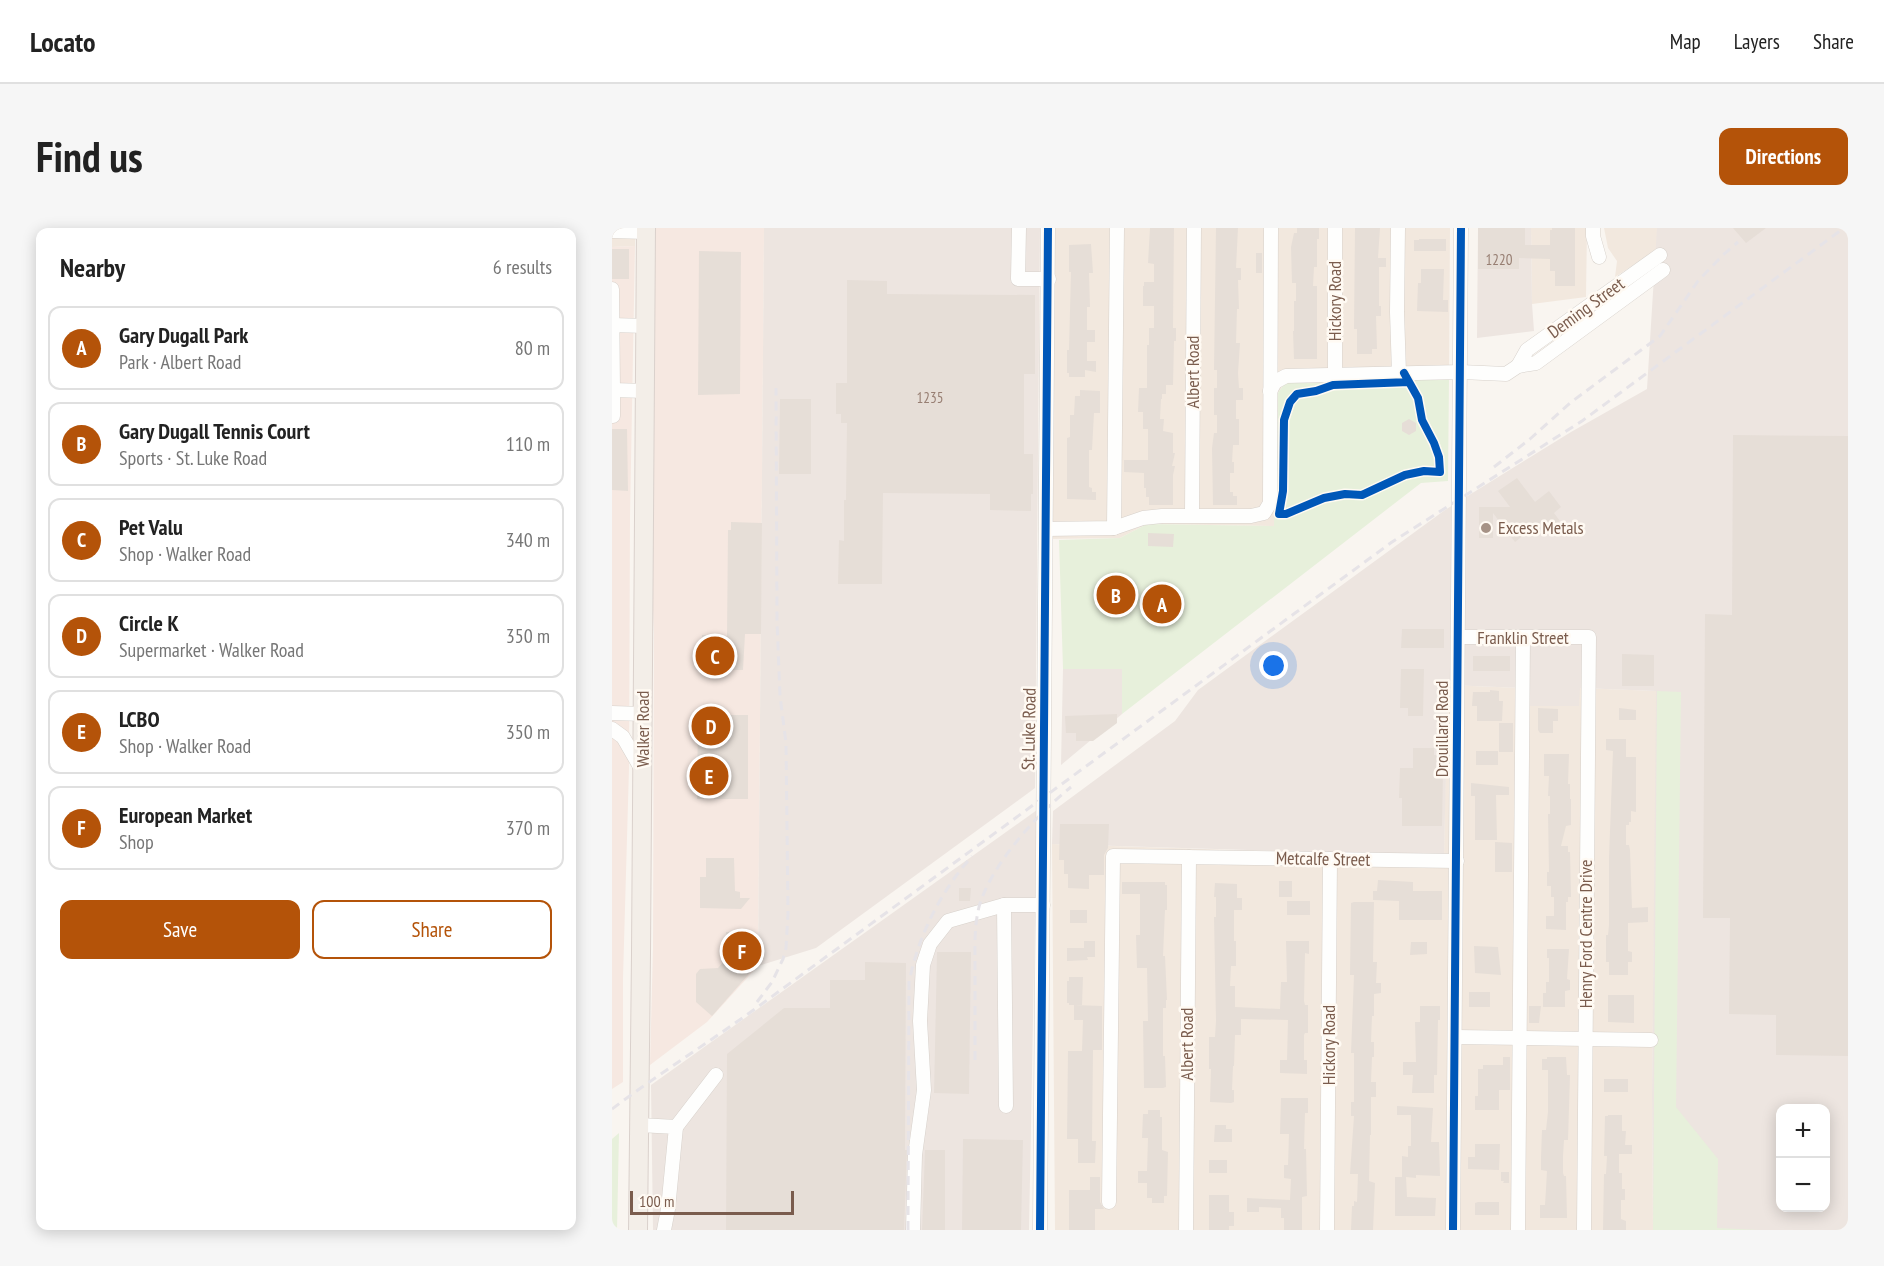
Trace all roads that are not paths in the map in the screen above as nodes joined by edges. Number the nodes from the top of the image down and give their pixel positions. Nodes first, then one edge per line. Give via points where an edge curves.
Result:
1 (1019, 228) edge
2 (1048, 228) edge
3 (1118, 228) edge
4 (1194, 228) edge
5 (1271, 228) edge
6 (1335, 228) edge
7 (1398, 228) edge
8 (1461, 228) edge
9 (1593, 228) edge
10 (646, 230) edge
11 (612, 231) edge
12 (1660, 255) dead end
13 (1599, 256) dead end
14 (1663, 270) dead end
15 (1049, 279) junction
16 (612, 289) edge
17 (613, 325) edge
18 (645, 326) junction
19 (1518, 366) junction
20 (1461, 372) junction
21 (1399, 373) junction
22 (1335, 374) junction
23 (612, 380) edge
24 (613, 390) edge
25 (645, 391) junction
26 (1270, 391) junction
27 (613, 416) edge
28 (1192, 515) junction
29 (1114, 528) junction
30 (1046, 529) junction
31 (1589, 637) joint
32 (1458, 638) junction
33 (1523, 638) junction
34 (612, 713) edge
35 (643, 714) junction
36 (612, 729) edge
37 (642, 772) junction
38 (1189, 857) junction
39 (1330, 859) junction
40 (1456, 861) junction
41 (1004, 905) junction
42 (1042, 905) junction
43 (1456, 1037) junction
44 (1520, 1038) junction
45 (1585, 1039) junction
46 (1651, 1040) dead end
47 (716, 1075) dead end
48 (1006, 1106) dead end
49 (639, 1125) junction
50 (676, 1127) junction
51 (1109, 1202) dead end
52 (638, 1230) edge
53 (664, 1230) edge
54 (913, 1230) edge
55 (1040, 1230) edge
56 (1186, 1230) edge
57 (1327, 1230) edge
58 (1453, 1230) edge
59 (1518, 1230) edge
60 (1584, 1230) edge

1 - 15 street via 1018,279
2 - 15 street, St. Luke Road
3 - 29 street
4 - 28 street, Albert Road
5 - 26 street
6 - 22 street, Hickory Road
7 - 21 street
8 - 20 street, Drouillard Road
9 - 13 street
10 - 11 street
10 - 18 main road, Walker Road
12 - 19 street, Deming Street via 1527,350
14 - 19 street, Deming Street via 1536,363
15 - 30 street, St. Luke Road
16 - 17 street
17 - 18 street
17 - 23 street
18 - 25 main road, Walker Road
19 - 20 street, Deming Street via 1506,374
20 - 21 street, Deming Street
20 - 32 street, Drouillard Road
21 - 22 street, Deming Street
22 - 26 street, Deming Street via 1286,376 1275,382
23 - 24 street
24 - 25 street
24 - 27 street
25 - 35 main road, Walker Road
26 - 28 street via 1268,508 1251,516
28 - 29 street via 1143,518
29 - 30 street
30 - 42 street, St. Luke Road
31 - 33 street, Franklin Street
31 - 45 street, Henry Ford Centre Drive
32 - 33 street, Franklin Street
32 - 40 street, Drouillard Road
33 - 44 street
34 - 35 street
35 - 37 main road, Walker Road
36 - 37 street via 623,737
37 - 49 main road, Walker Road
38 - 39 street, Metcalfe Street
38 - 51 street, Metcalfe Street via 1113,856
38 - 56 street, Albert Road
39 - 40 street, Metcalfe Street
39 - 57 street, Hickory Road
40 - 43 street, Drouillard Road
41 - 42 street
41 - 48 street
41 - 54 street via 948,921 930,944 923,965 920,1021 924,1090 915,1155
42 - 55 street, St. Luke Road
43 - 44 street
43 - 58 street, Drouillard Road
44 - 45 street
44 - 59 street
45 - 46 street
45 - 60 street, Henry Ford Centre Drive
47 - 50 street
49 - 50 street
49 - 52 main road, Walker Road
50 - 53 street

